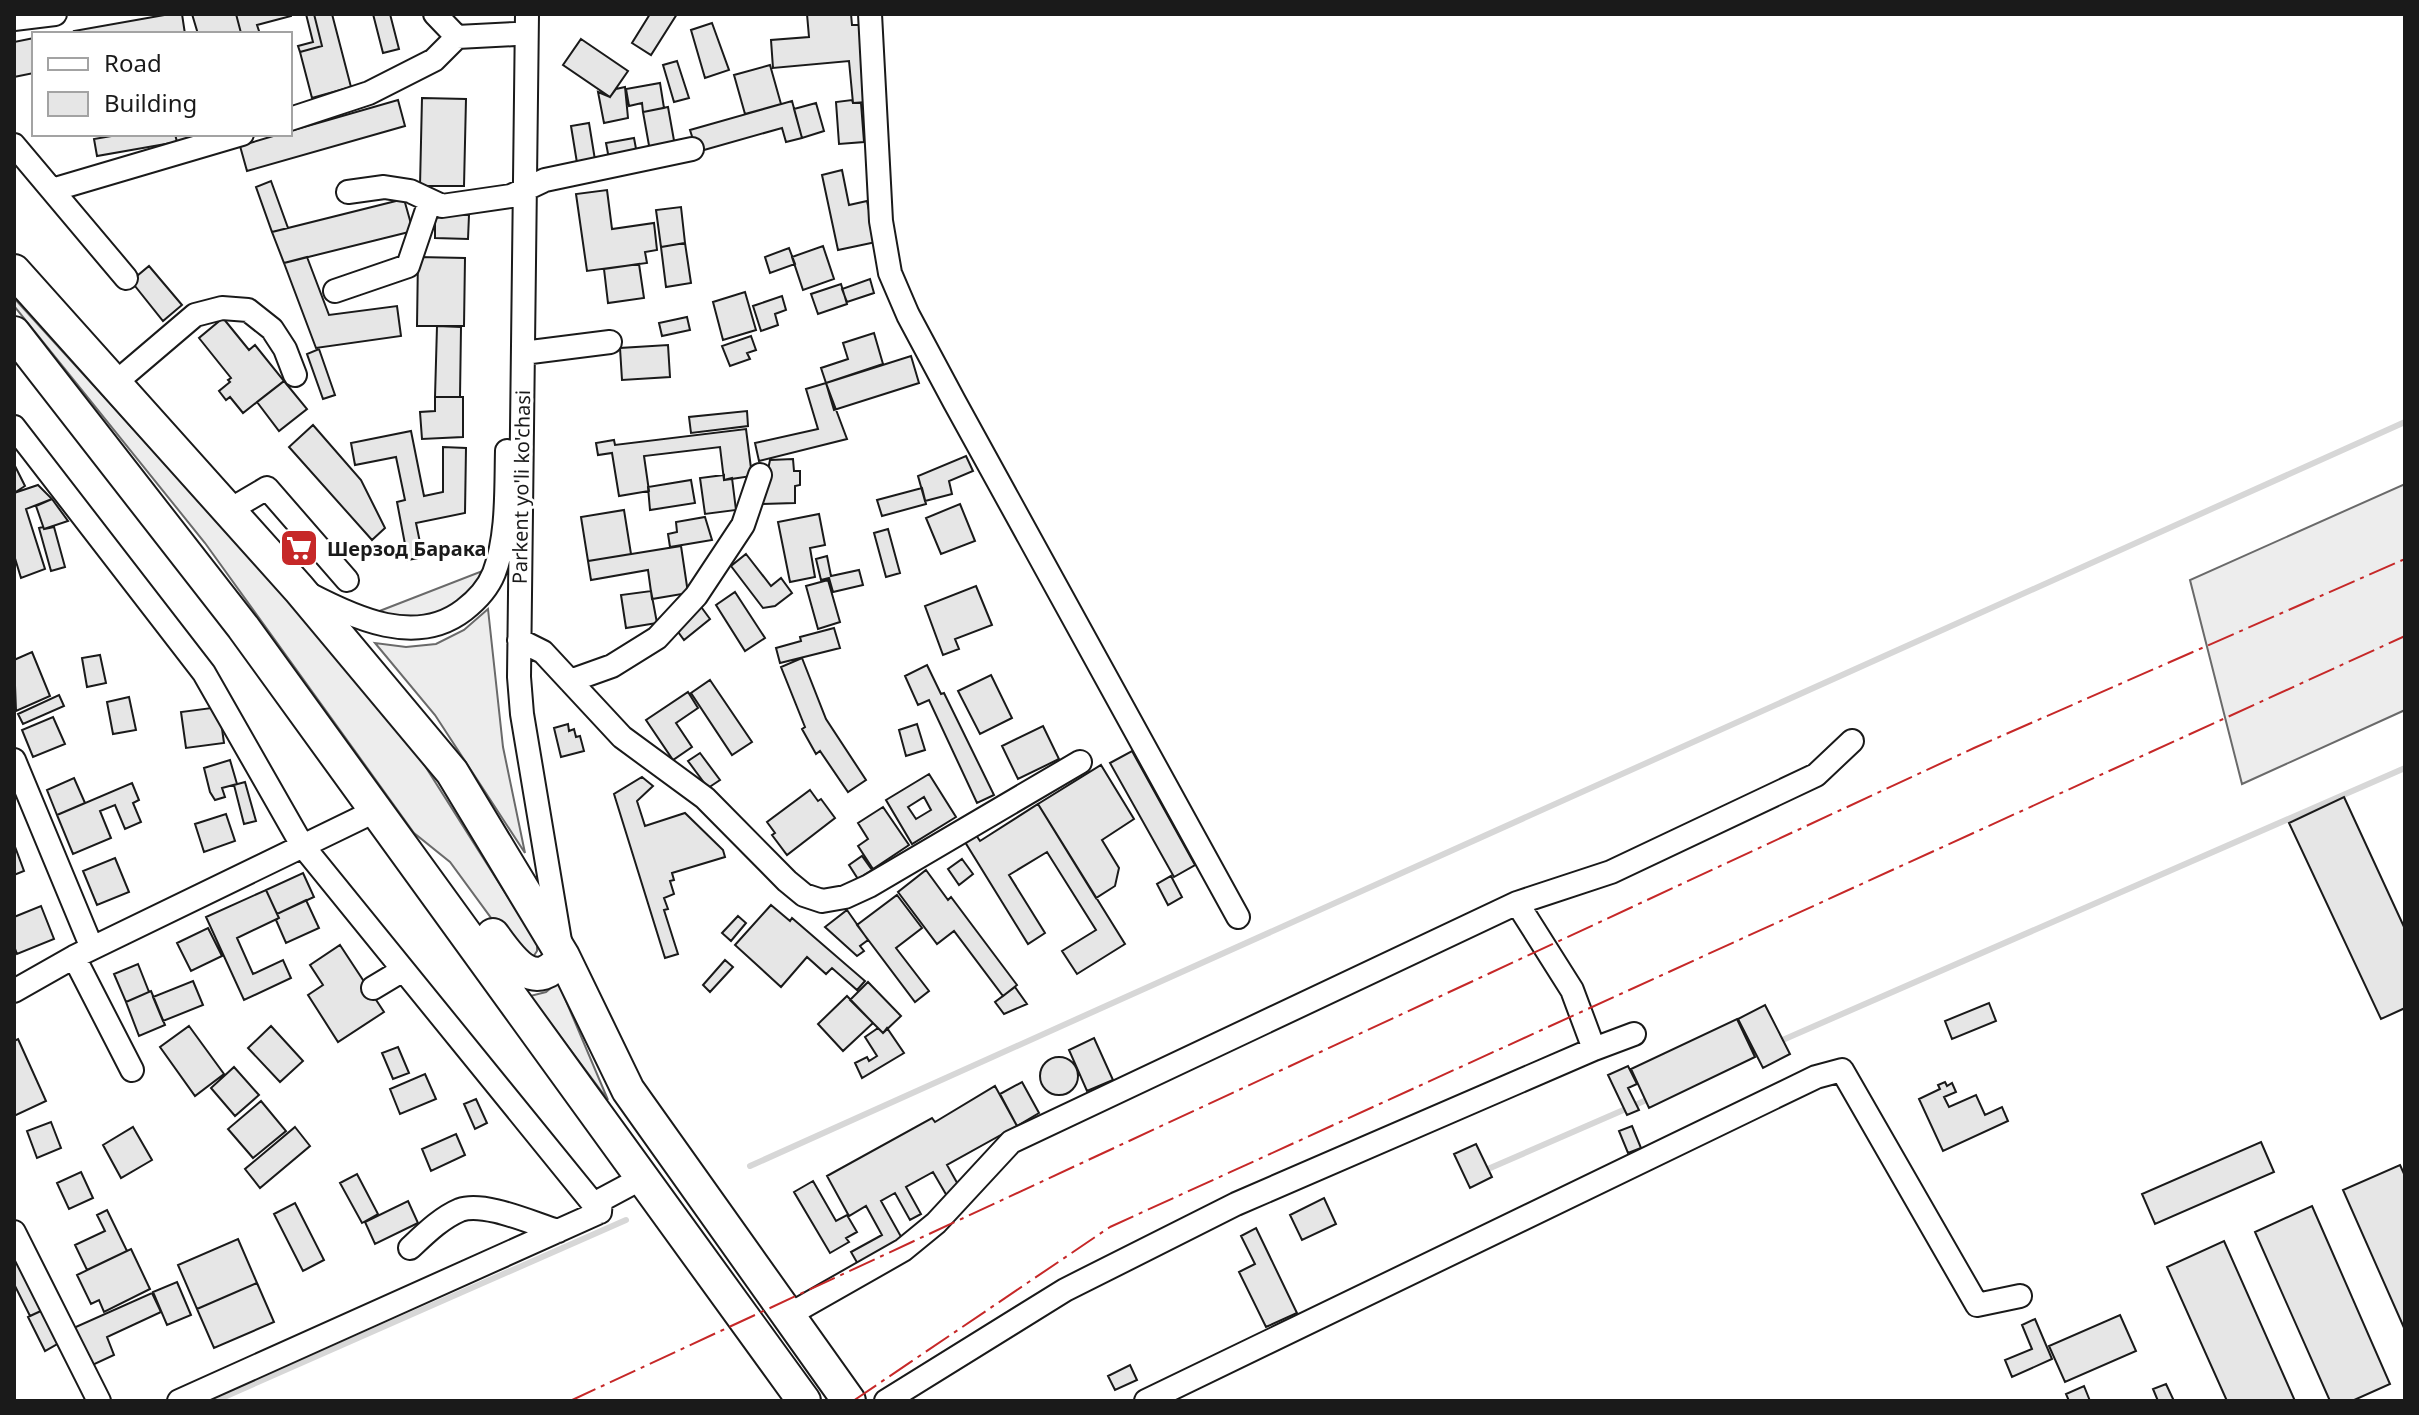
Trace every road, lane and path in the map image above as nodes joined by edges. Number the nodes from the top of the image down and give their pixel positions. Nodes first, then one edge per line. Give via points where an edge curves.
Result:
1 (55, 14) edge
2 (435, 14) edge
3 (527, 14) edge
4 (870, 14) edge
5 (14, 19) edge
6 (515, 24) edge
7 (457, 37) junction
8 (292, 118) edge
9 (235, 136) edge
10 (14, 145) edge
11 (692, 149) dead end
12 (52, 190) junction
13 (348, 192) dead end
14 (518, 193) junction
15 (430, 201) junction
16 (14, 271) edge
17 (126, 278) dead end
18 (335, 291) dead end
19 (14, 333) edge
20 (610, 342) dead end
21 (523, 353) junction
22 (295, 375) dead end
23 (114, 384) junction
24 (14, 427) edge
25 (760, 475) dead end
26 (228, 511) junction
27 (347, 580) dead end
28 (299, 589) junction
29 (519, 640) junction
30 (570, 681) junction
31 (1852, 741) dead end
32 (14, 760) edge
33 (1080, 762) dead end
34 (377, 810) junction
35 (302, 845) junction
36 (1517, 903) junction
37 (1238, 917) dead end
38 (83, 953) junction
39 (563, 956) junction
40 (403, 970) junction
41 (373, 988) dead end
42 (14, 991) edge
43 (1634, 1034) dead end
44 (1594, 1049) junction
45 (132, 1070) dead end
46 (644, 1177) junction
47 (600, 1206) junction
48 (558, 1231) junction
49 (14, 1232) edge
50 (410, 1248) dead end
51 (2020, 1296) dead end
52 (787, 1316) junction
53 (782, 1385) edge
54 (99, 1401) edge
55 (179, 1401) edge
56 (804, 1401) edge
57 (849, 1401) edge
58 (886, 1401) edge
59 (1146, 1401) edge

1 - 5 street
2 - 7 street
3 - 14 street, Parkent yo'li ko'chasi
4 - 37 street via 881,221 890,273 934,364
6 - 7 street
6 - 14 street, Parkent yo'li ko'chasi
7 - 8 street via 434,60 369,93
9 - 12 street
10 - 12 street
11 - 14 street via 545,180
12 - 17 street
13 - 15 street via 384,187
14 - 15 street via 442,206
14 - 21 street, Parkent yo'li ko'chasi
14 - 28 street, Parkent yo'li ko'chasi via 501,547 486,590 459,614 427,627 395,627 361,618
15 - 18 street via 408,266
16 - 23 highway
19 - 34 highway via 243,627
20 - 21 street
21 - 29 street, Parkent yo'li ko'chasi
22 - 23 street via 272,329 248,310 222,308 195,315
23 - 26 highway
24 - 35 street via 204,673
25 - 30 street via 743,525 696,596 657,638 612,666
26 - 27 street via 267,488
26 - 28 highway
28 - 39 highway via 452,772
29 - 30 street via 543,652
29 - 39 street, Parkent yo'li ko'chasi via 522,714
30 - 33 street via 622,737 705,798 804,895 822,901 869,886
31 - 36 street via 1816,775 1611,872
32 - 38 street
34 - 35 street
34 - 39 highway via 455,883 517,967 541,973
34 - 46 highway
35 - 38 street
35 - 40 street
36 - 44 street via 1572,990
36 - 52 street via 1011,1142 936,1223 903,1250
38 - 42 street
38 - 45 street
39 - 52 highway via 628,1090
40 - 41 street
40 - 47 street
43 - 44 street
44 - 58 street via 1236,1204 1065,1290
46 - 47 street
46 - 53 highway
47 - 48 street
48 - 50 street via 495,1211 463,1209
48 - 55 street
49 - 54 street
51 - 59 street via 1977,1305 1842,1070 1816,1077
52 - 57 highway
53 - 56 highway

